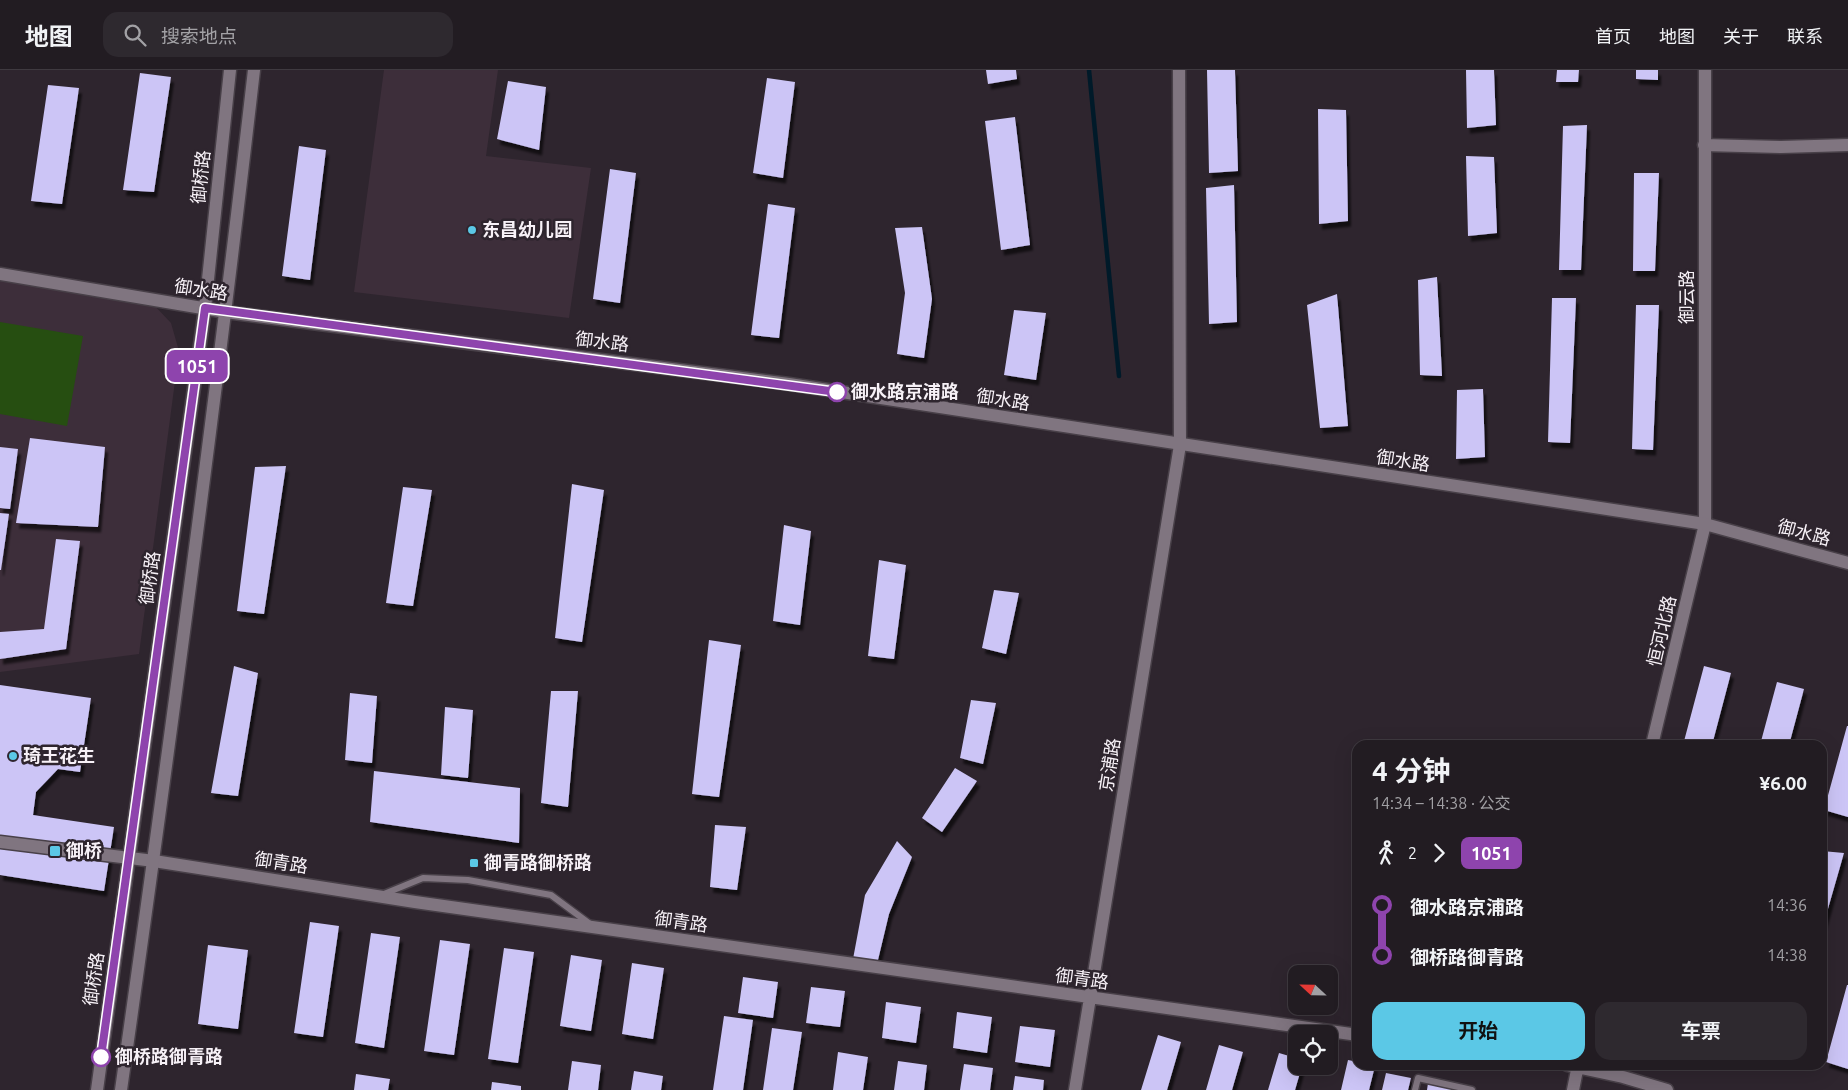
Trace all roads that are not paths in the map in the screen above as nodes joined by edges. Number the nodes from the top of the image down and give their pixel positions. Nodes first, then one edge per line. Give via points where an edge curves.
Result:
1 (230, 70) edge
2 (254, 70) edge
3 (1180, 70) edge
4 (1705, 70) edge
5 (1704, 145) junction
6 (1848, 145) edge
7 (0, 274) edge
8 (205, 308) junction
9 (226, 312) junction
10 (1180, 445) junction
11 (1705, 524) junction
12 (1848, 563) edge
13 (1653, 740) edge
14 (0, 842) edge
15 (129, 858) junction
16 (154, 861) junction
17 (379, 896) junction
18 (595, 928) junction
19 (1090, 997) junction
20 (1352, 1034) edge
21 (1574, 1070) edge
22 (1590, 1070) edge
23 (1460, 1089) edge
24 (96, 1090) edge
25 (121, 1090) edge
26 (1075, 1090) edge
27 (1415, 1090) edge
28 (1472, 1090) edge
29 (1574, 1090) edge
30 (1668, 1090) edge

1 - 8 street, 御桥路
2 - 9 street
3 - 10 street, 京浦路
4 - 5 street, 御云路
5 - 6 street
5 - 11 street, 御云路
7 - 8 street, 御水路
8 - 9 street, 御水路
8 - 15 street, 御桥路
9 - 10 street, 御水路 via 789,384
9 - 16 street
10 - 11 street, 御水路
10 - 19 street, 京浦路
11 - 12 street, 御水路
11 - 13 street, 恒河北路
14 - 15 street, 御青路
15 - 16 street, 御青路
15 - 24 street, 御桥路
16 - 17 street, 御青路
16 - 25 street
17 - 18 street, 御青路
17 - 18 lane via 423,878 468,880 551,895
18 - 19 street, 御青路
19 - 20 street, 御青路
19 - 26 street, 京浦路
21 - 29 street
22 - 30 street
23 - 27 lane via 1418,1078
23 - 28 lane

